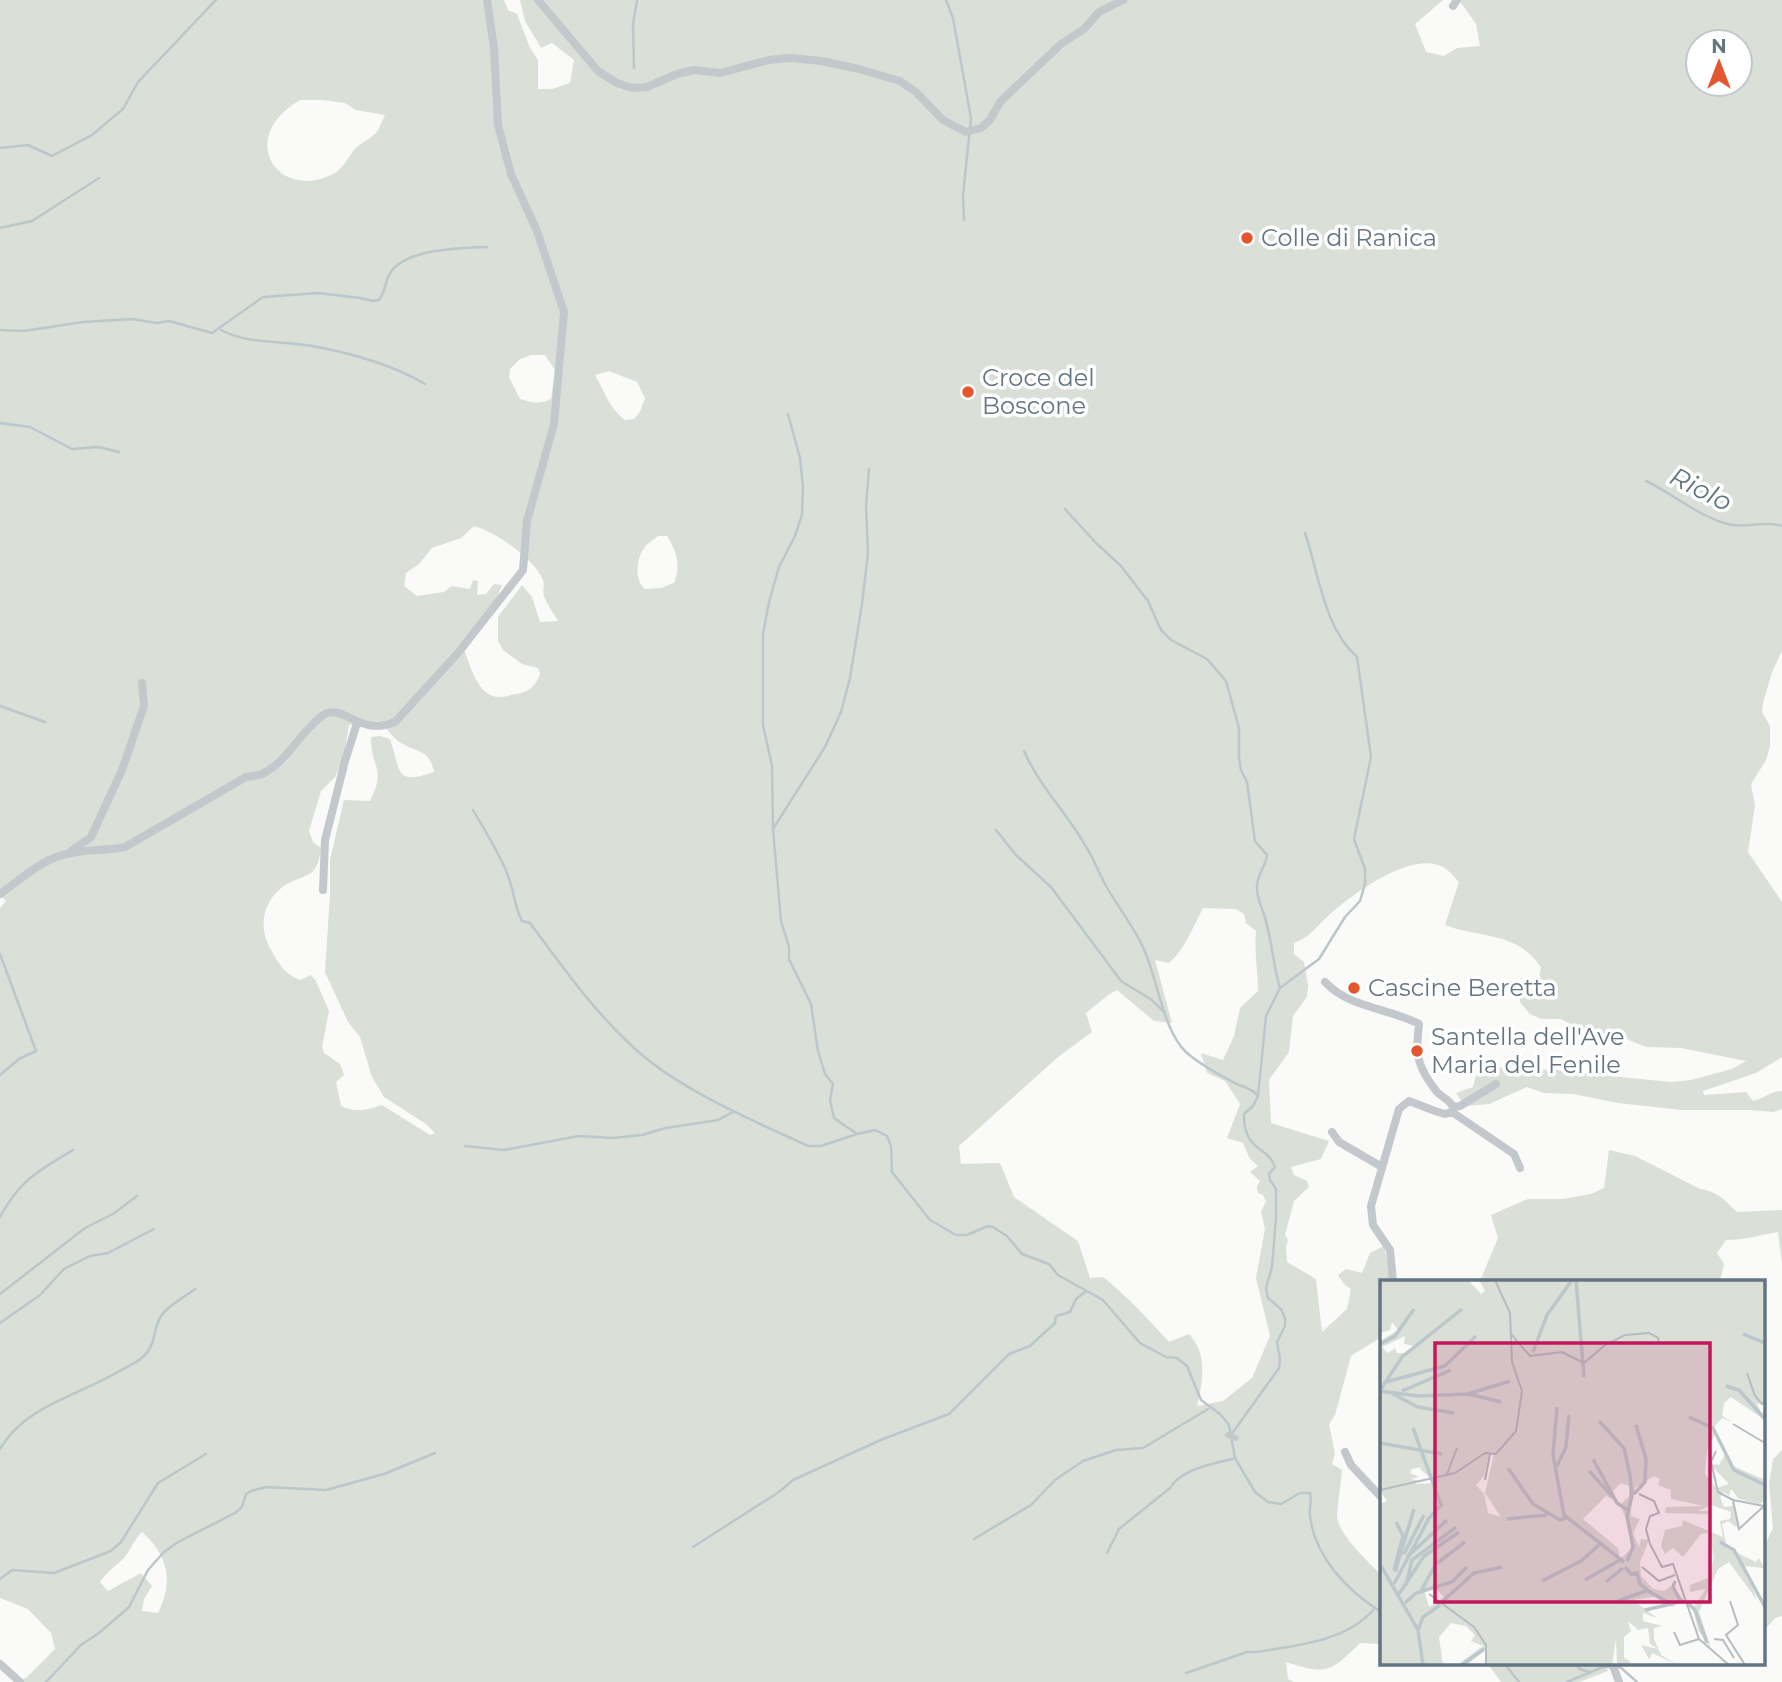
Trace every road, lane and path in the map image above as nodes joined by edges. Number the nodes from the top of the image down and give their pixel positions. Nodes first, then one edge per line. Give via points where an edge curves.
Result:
1 (487, 0) edge
2 (538, 0) edge
3 (1123, 0) edge
4 (142, 683) dead end
5 (357, 723) junction
6 (68, 853) junction
7 (323, 890) dead end
8 (0, 894) edge
9 (1325, 982) dead end
10 (1496, 1084) dead end
11 (1453, 1109) junction
12 (1332, 1132) dead end
13 (1382, 1167) junction
14 (1520, 1168) dead end
15 (1393, 1280) edge
16 (1345, 1452) dead end
17 (1380, 1496) edge
18 (0, 1664) edge
19 (1612, 1664) edge
20 (20, 1682) edge
21 (1619, 1682) edge

1 - 5 street via 498,125 511,174 537,231 564,312 554,424 527,521 523,570 458,653 395,722 386,726
2 - 3 street via 598,71 632,88 647,87 677,74 720,73 769,60 822,61 900,81 943,120 966,132 990,121 1000,102 1061,44 1099,12
4 - 6 street via 144,706 122,770 91,837
5 - 6 street via 344,714 324,714 262,774 246,777 125,847
5 - 7 street via 325,840
6 - 8 street via 37,865
9 - 11 street via 1351,1000 1419,1024 1416,1056
10 - 11 street
11 - 13 street via 1445,1114 1409,1101 1399,1109
11 - 14 street via 1514,1154
12 - 13 street via 1339,1142
13 - 15 street via 1371,1206 1373,1224 1390,1250
16 - 17 street
18 - 20 street
19 - 21 street

